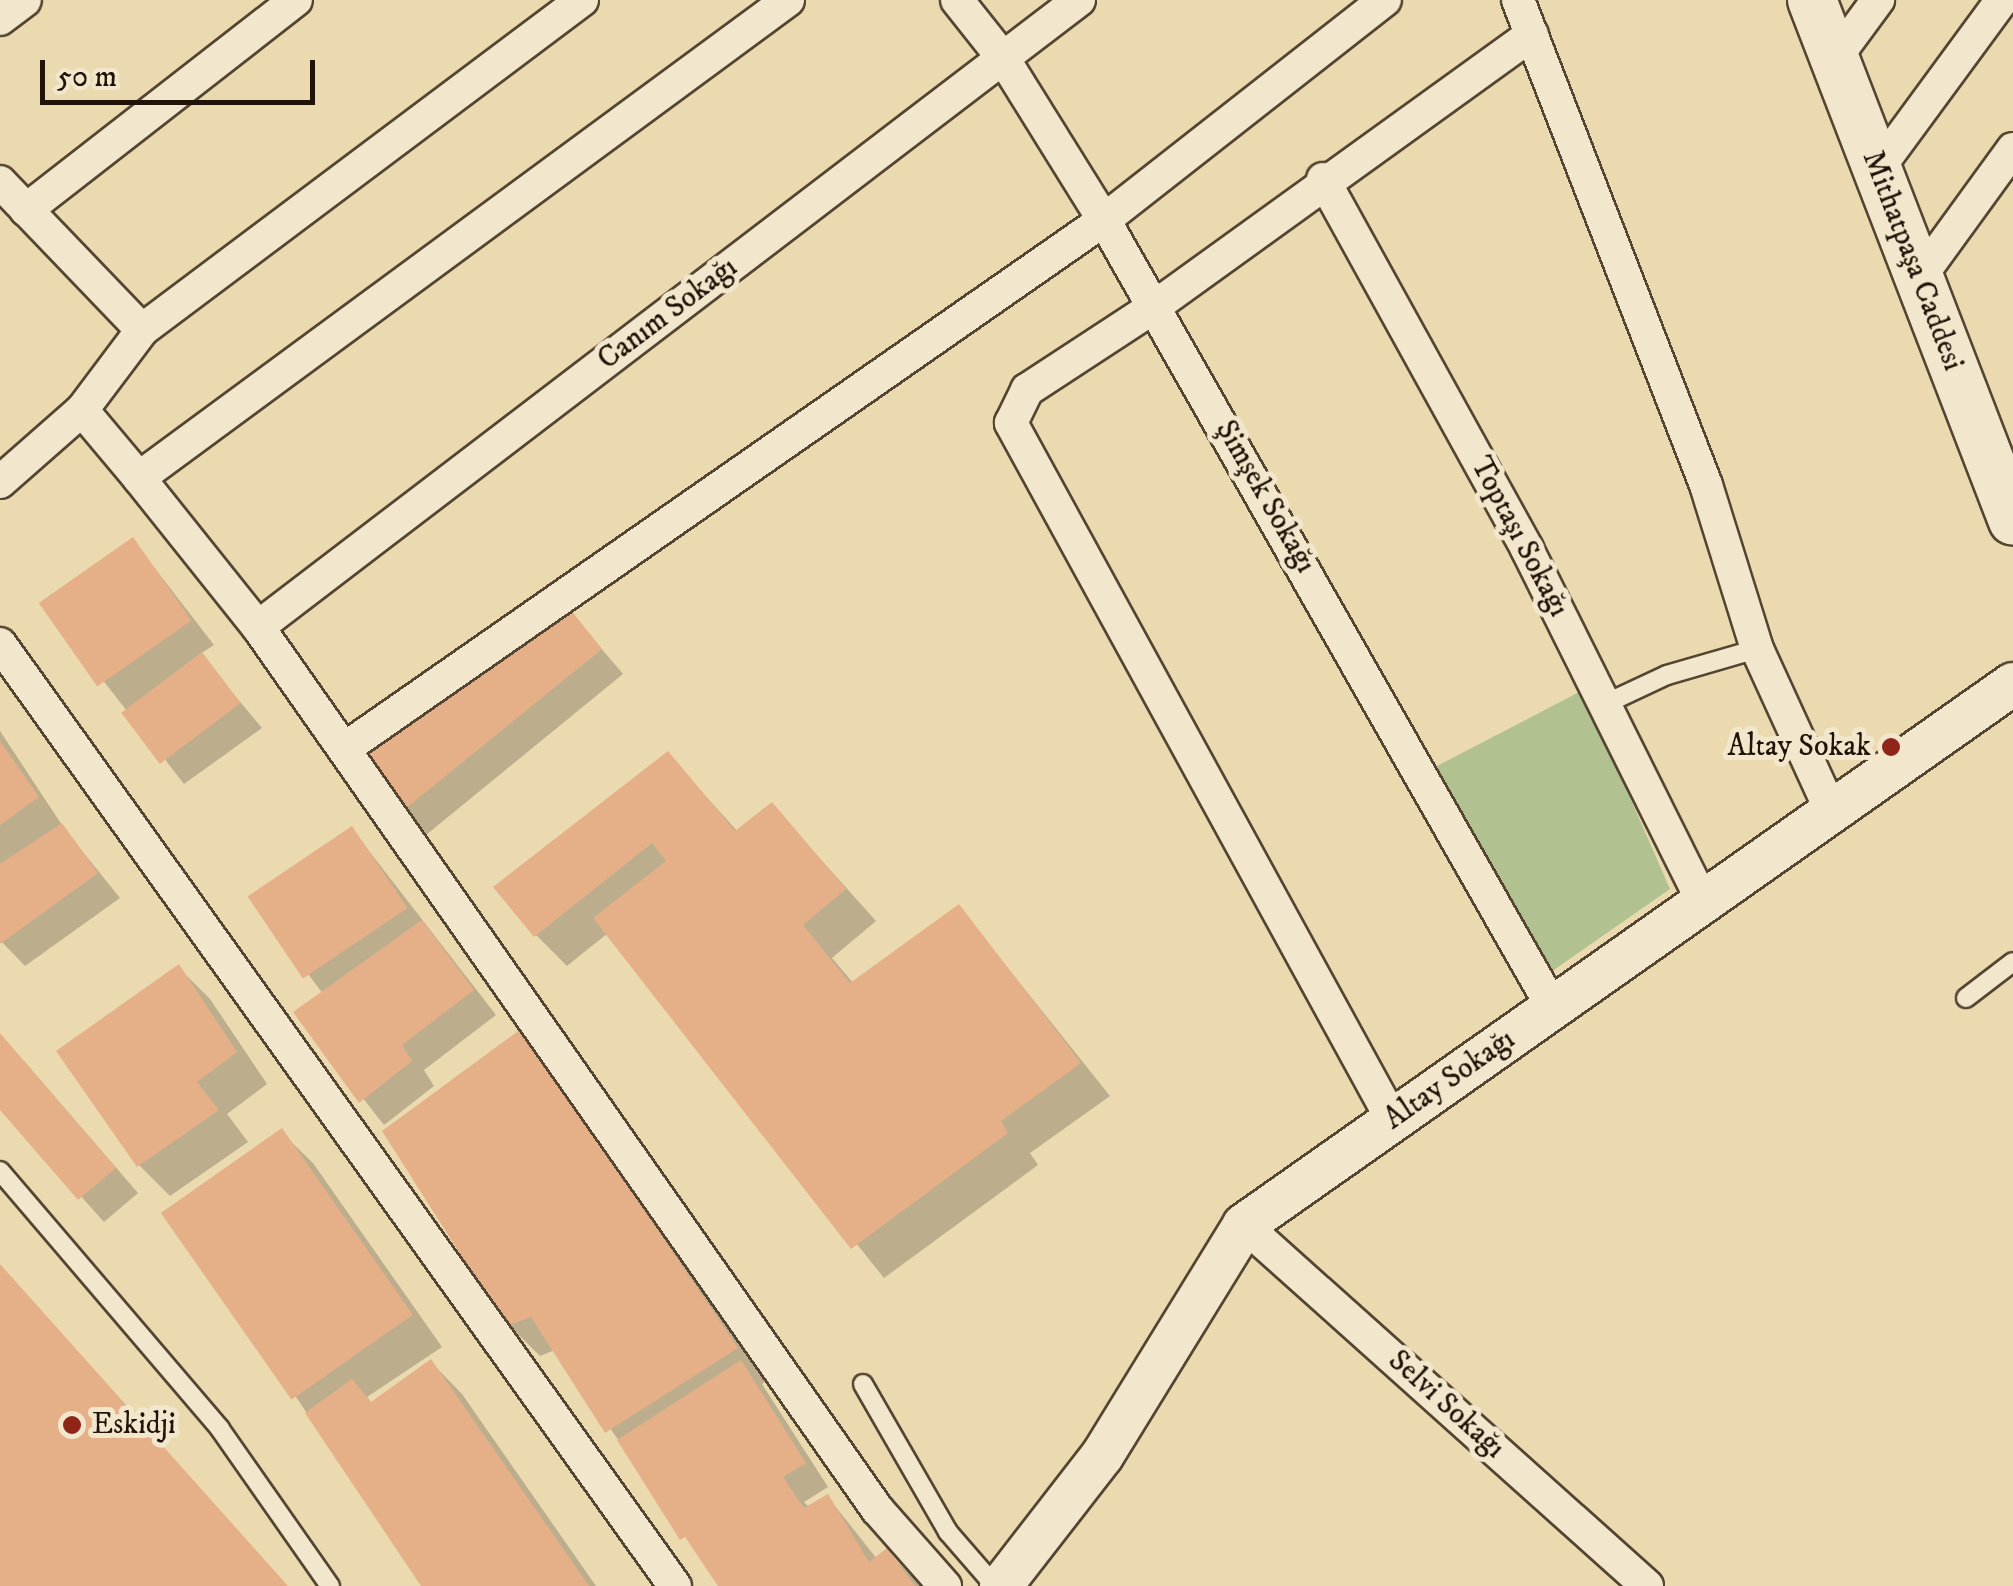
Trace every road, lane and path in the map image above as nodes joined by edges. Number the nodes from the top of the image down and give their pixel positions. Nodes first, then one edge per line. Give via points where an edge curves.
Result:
1 (25, 0) edge
2 (296, 0) edge
3 (582, 0) edge
4 (788, 0) edge
5 (957, 0) edge
6 (1078, 0) edge
7 (1385, 0) edge
8 (1812, 0) edge
9 (1878, 0) edge
10 (2002, 0) edge
11 (1529, 11) edge
12 (0, 19) edge
13 (1003, 58) junction
14 (1836, 58) junction
15 (2013, 150) edge
16 (1877, 170) junction
17 (1323, 178) junction
18 (0, 182) edge
19 (26, 210) junction
20 (1104, 220) junction
21 (1917, 281) junction
22 (1154, 307) junction
23 (142, 330) junction
24 (82, 410) junction
25 (139, 478) junction
26 (0, 482) edge
27 (2011, 506) edge
28 (258, 627) junction
29 (0, 644) edge
30 (1758, 650) junction
31 (2013, 684) edge
32 (1604, 704) junction
33 (344, 749) junction
34 (1834, 815) junction
35 (1703, 902) junction
36 (2013, 962) edge
37 (1966, 998) dead end
38 (1552, 1008) junction
39 (1392, 1120) junction
40 (0, 1171) edge
41 (1244, 1225) junction
42 (864, 1384) dead end
43 (330, 1586) edge
44 (675, 1586) edge
45 (945, 1586) edge
46 (998, 1586) edge
47 (1647, 1586) edge

1 - 12 street
2 - 19 street
3 - 23 street
4 - 25 street
5 - 13 street, Şimşek Sokağı
6 - 13 street, Canım Sokağı
7 - 20 street
8 - 14 main road, Mithatpaşa Caddesi
9 - 14 street
10 - 16 street
11 - 17 street
11 - 30 street via 1706,486
13 - 20 street, Şimşek Sokağı
13 - 28 street, Canım Sokağı
14 - 16 main road, Mithatpaşa Caddesi
15 - 21 street
16 - 21 main road, Mithatpaşa Caddesi
17 - 22 street
17 - 32 street, Toptaşı Sokağı via 1527,549
18 - 19 street
19 - 23 street
20 - 22 street, Şimşek Sokağı
20 - 33 street
21 - 27 main road, Mithatpaşa Caddesi
22 - 38 street, Şimşek Sokağı
22 - 39 street via 1027,390 1011,423
23 - 24 street
24 - 25 street
24 - 26 street
25 - 28 street
28 - 33 street
29 - 44 street
30 - 32 lane via 1667,675
30 - 34 street
31 - 34 street, Altay Sokağı
32 - 35 street, Toptaşı Sokağı
33 - 45 street via 877,1509
34 - 35 street, Altay Sokağı
35 - 38 street, Altay Sokağı
36 - 37 lane
38 - 39 street, Altay Sokağı
39 - 41 street, Altay Sokağı
40 - 43 lane via 220,1429
41 - 46 street, Altay Sokağı via 1102,1456
41 - 47 street, Selvi Sokağı
42 - 46 lane via 948,1532

